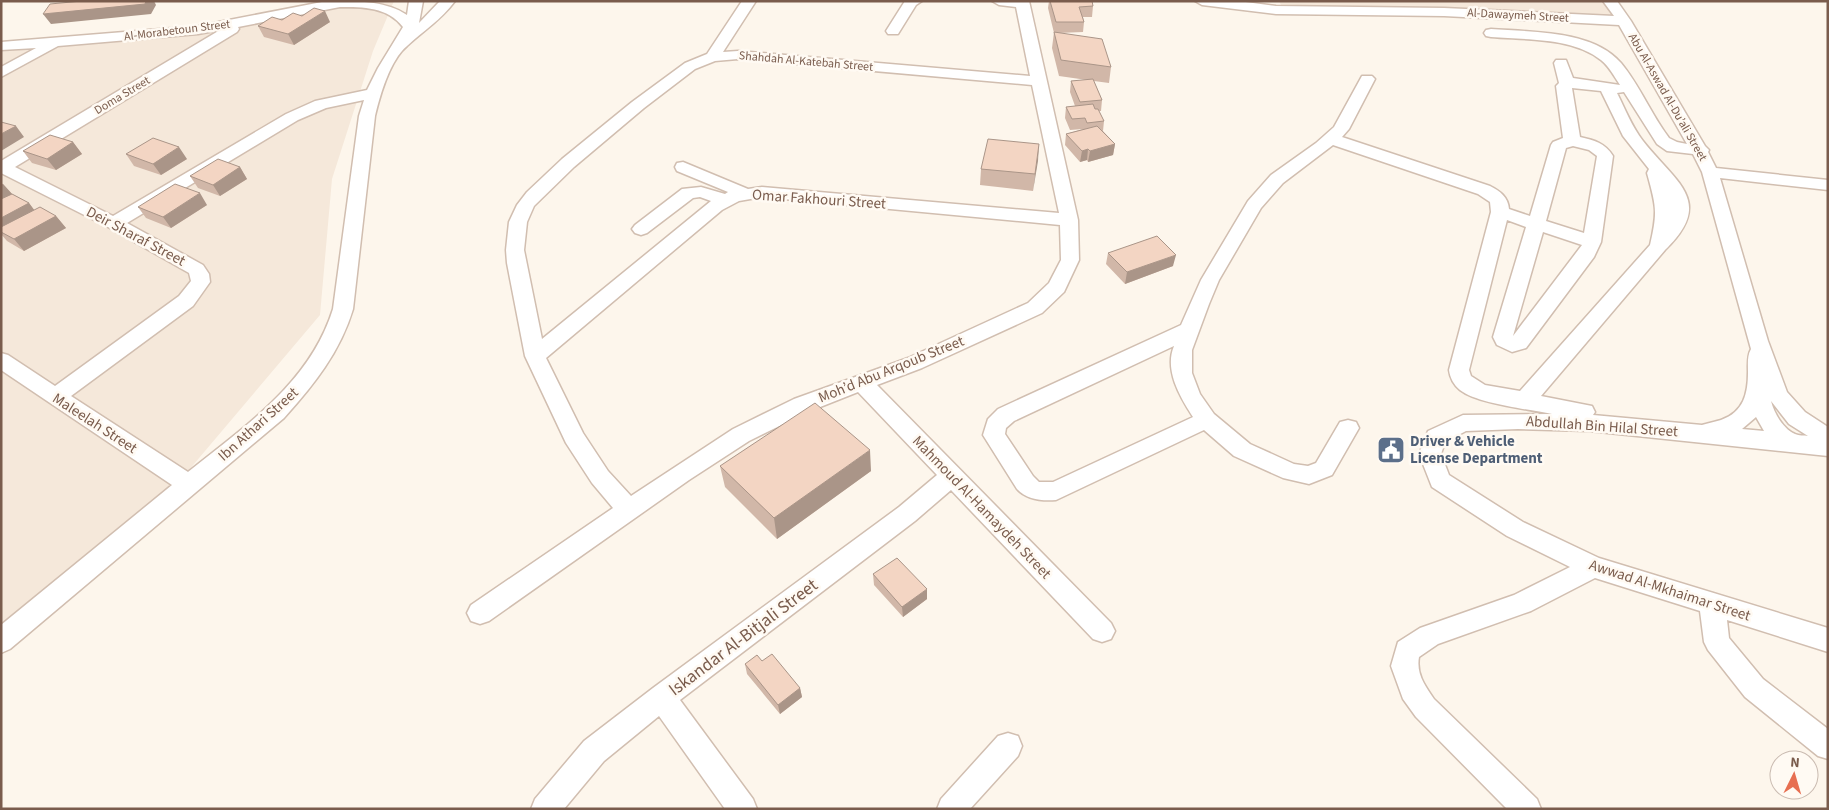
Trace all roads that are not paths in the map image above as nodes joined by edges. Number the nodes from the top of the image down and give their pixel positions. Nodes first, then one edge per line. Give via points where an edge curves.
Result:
1 (416, 1) edge
2 (448, 1) edge
3 (465, 1) edge
4 (749, 1) edge
5 (915, 1) edge
6 (999, 1) edge
7 (1202, 1) edge
8 (1514, 1) edge
9 (1610, 1) edge
10 (344, 2) edge
11 (1022, 2) edge
12 (1274, 6) edge
13 (1363, 6) edge
14 (1440, 6) edge
15 (1526, 16) junction
16 (430, 21) junction
17 (1624, 21) junction
18 (244, 22) junction
19 (894, 31) dead end
20 (1491, 33) dead end
21 (408, 35) junction
22 (56, 42) junction
23 (1, 46) edge
24 (712, 57) junction
25 (1561, 63) dead end
26 (1, 73) edge
27 (1367, 79) dead end
28 (1038, 81) junction
29 (1567, 84) junction
30 (1606, 88) junction
31 (1632, 91) junction
32 (372, 94) junction
33 (1331, 139) junction
34 (1572, 141) junction
35 (1701, 150) junction
36 (683, 167) dead end
37 (2, 168) edge
38 (1710, 172) junction
39 (1828, 185) edge
40 (745, 193) junction
41 (725, 200) junction
42 (1500, 212) junction
43 (1069, 220) junction
44 (1537, 223) junction
45 (114, 224) junction
46 (641, 229) dead end
47 (1592, 242) junction
48 (1190, 330) junction
49 (1758, 341) junction
50 (535, 356) junction
51 (1, 360) edge
52 (861, 382) junction
53 (1758, 389) junction
54 (55, 397) junction
55 (1524, 401) junction
56 (1206, 420) junction
57 (1348, 428) dead end
58 (1650, 428) junction
59 (1696, 433) junction
60 (1828, 438) edge
61 (1789, 442) junction
62 (1828, 447) edge
63 (1828, 458) edge
64 (952, 476) junction
65 (1440, 482) joint
66 (189, 485) junction
67 (628, 510) junction
68 (1593, 567) junction
69 (1712, 604) junction
70 (480, 613) dead end
71 (1102, 631) dead end
72 (1828, 640) edge
73 (1, 641) edge
74 (662, 696) junction
75 (1008, 746) dead end
76 (1828, 746) edge
77 (545, 809) edge
78 (743, 809) edge
79 (951, 809) edge
80 (1527, 809) edge

1 - 21 street, Ibn Athari Street
2 - 16 street, Ibn Athari Street
3 - 16 street
4 - 24 street
5 - 19 street via 911,2
6 - 11 street
7 - 12 street, Al-Dawaymeh Street
8 - 15 street
9 - 17 street, Abu Al-Aswad Al-Du’ali Street
10 - 18 street, Al-Morabetoun Street
10 - 21 street, Al-Morabetoun Street via 394,11 405,19
11 - 28 street, Moh’d Abu Arqoub Street
12 - 13 street, Al-Dawaymeh Street
13 - 14 street, Al-Dawaymeh Street
14 - 15 street, Al-Dawaymeh Street
15 - 17 street, Al-Dawaymeh Street
16 - 21 street, Ibn Athari Street
17 - 35 street, Abu Al-Aswad Al-Du’ali Street
18 - 22 street, Al-Morabetoun Street via 198,30
18 - 37 street, Doma Street
20 - 31 street via 1561,40 1594,50 1610,60
21 - 32 street, Ibn Athari Street
22 - 23 street, Al-Morabetoun Street
22 - 26 street
24 - 28 street, Shahdah Al-Katebah Street via 738,55
24 - 50 street, Shahdah Al-Katebah Street via 690,66 624,116 568,163 526,205 518,222 515,250
25 - 29 street
27 - 33 street via 1341,129
28 - 43 street, Moh’d Abu Arqoub Street
29 - 30 street
29 - 34 street via 1564,86
30 - 31 street
30 - 55 street via 1632,136 1671,182 1681,206 1681,218 1670,238 1659,246
31 - 35 street via 1663,141 1673,146
32 - 45 street via 321,104 292,117
32 - 66 street, Ibn Athari Street via 343,309 332,340 302,385 276,412
33 - 42 street via 1484,190 1498,200
33 - 48 street via 1277,179 1261,196 1210,280
34 - 44 street via 1559,145
34 - 47 street via 1600,149 1605,156
35 - 38 street, Abu Al-Aswad Al-Du’ali Street
36 - 40 street
37 - 45 street, Deir Sharaf Street
38 - 39 street
38 - 49 street, Abu Al-Aswad Al-Du’ali Street
40 - 41 street, Omar Fakhouri Street
40 - 43 street, Omar Fakhouri Street
41 - 46 street via 701,192 688,193
41 - 50 street, Omar Fakhouri Street
42 - 44 street
42 - 55 street via 1459,370 1460,376 1472,388
43 - 52 street, Moh’d Abu Arqoub Street via 1070,260 1057,287 1035,308 915,363
44 - 47 street
44 - 47 street via 1503,337 1512,345 1519,343
45 - 54 street, Deir Sharaf Street via 196,269 201,282 186,301
48 - 56 street via 1182,350 1182,373 1190,396
48 - 56 street via 1006,415 996,425 994,435 1028,486 1048,492
49 - 53 street
49 - 60 street via 1782,401 1808,426
50 - 67 street, Shahdah Al-Katebah Street via 574,437
51 - 54 street, Maleelah Street
52 - 64 street, Mahmoud Al-Hamaydeh Street
52 - 67 street, Moh’d Abu Arqoub Street via 748,431 710,453
53 - 59 street via 1752,408 1736,423
53 - 61 street via 1758,398 1767,417
54 - 66 street, Maleelah Street
55 - 58 street via 1603,415
56 - 57 street via 1242,450 1291,472 1309,475 1324,469
58 - 59 street, Abdullah Bin Hilal Street
58 - 65 street, Abdullah Bin Hilal Street via 1518,421 1463,423 1436,437 1430,454
59 - 61 street, Abdullah Bin Hilal Street
61 - 62 street, Abdullah Bin Hilal Street
61 - 63 street, Abdullah Bin Hilal Street via 1806,453
64 - 71 street, Mahmoud Al-Hamaydeh Street
64 - 74 street, Iskandar Al-Bitjali Street via 907,514
65 - 68 street, Awwad Al-Mkhaimar Street via 1515,529
66 - 73 street, Ibn Athari Street
67 - 70 street, Moh’d Abu Arqoub Street
68 - 69 street, Awwad Al-Mkhaimar Street
68 - 80 street via 1522,603 1429,636 1407,650 1404,666 1412,690 1425,708
69 - 72 street, Awwad Al-Mkhaimar Street
69 - 76 street via 1717,642 1754,688
74 - 77 street, Iskandar Al-Bitjali Street via 594,751
74 - 78 street
75 - 79 street

